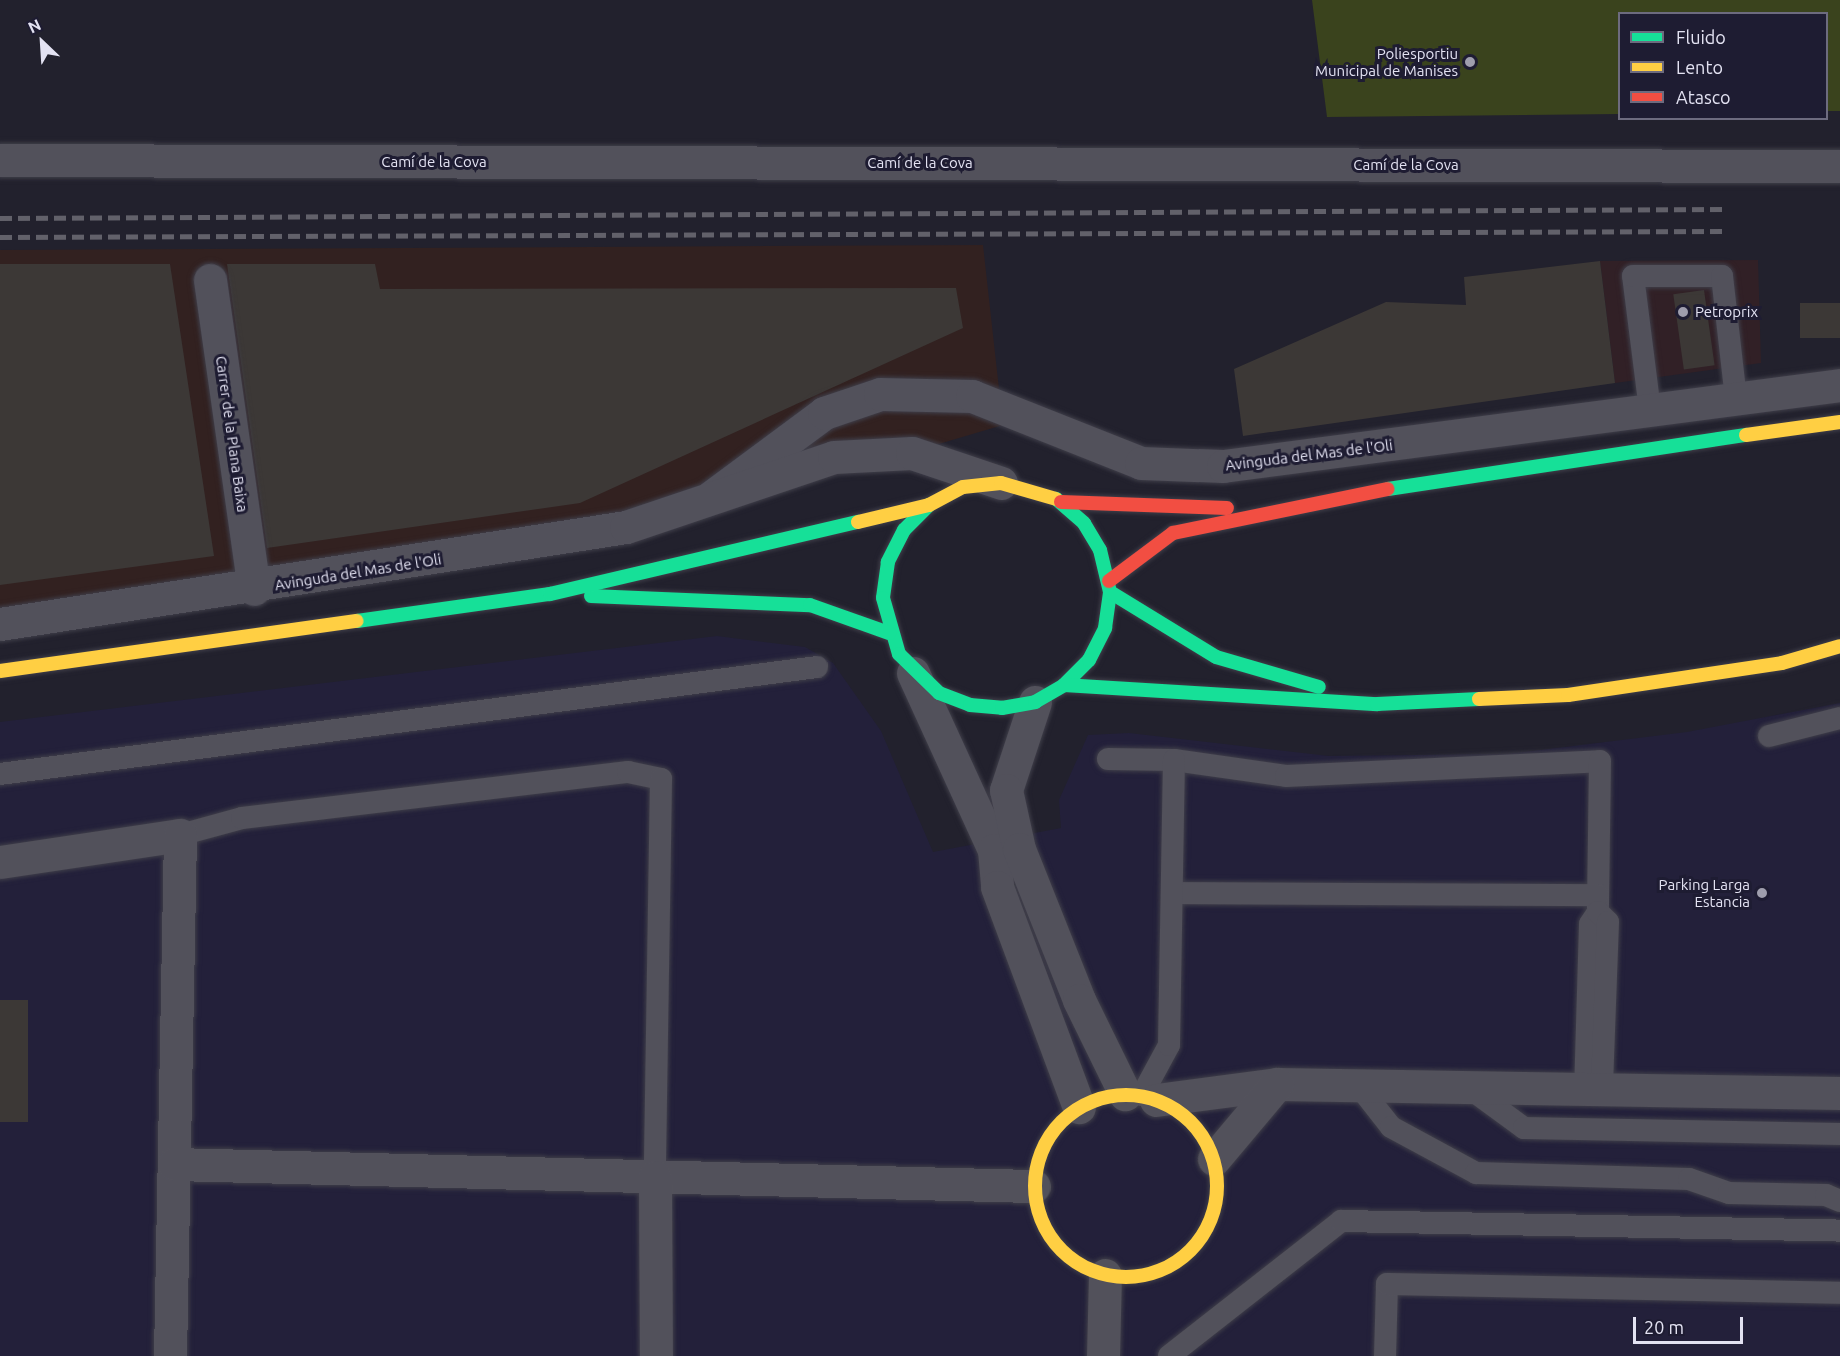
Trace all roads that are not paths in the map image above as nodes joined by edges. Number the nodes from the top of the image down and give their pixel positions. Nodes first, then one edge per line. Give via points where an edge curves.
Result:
1 (0, 160) edge
2 (1840, 166) edge
3 (210, 280) dead end
4 (1840, 385) edge
5 (1736, 398) junction
6 (1650, 410) junction
7 (1840, 422) edge
8 (1001, 483) junction
9 (711, 497) junction
10 (1061, 502) junction
11 (929, 505) junction
12 (1265, 510) junction
13 (1109, 586) junction
14 (254, 589) junction
15 (550, 594) junction
16 (0, 624) edge
17 (889, 633) junction
18 (1840, 646) edge
19 (817, 667) dead end
20 (0, 671) edge
21 (913, 673) junction
22 (1064, 685) junction
23 (1035, 702) junction
24 (1377, 704) junction
25 (1840, 718) edge
26 (1769, 736) dead end
27 (1108, 759) dead end
28 (1174, 760) junction
29 (0, 774) edge
30 (180, 835) junction
31 (0, 862) edge
32 (1172, 892) junction
33 (1598, 904) junction
34 (1276, 1084) junction
35 (1358, 1085) junction
36 (1468, 1087) junction
37 (1594, 1089) junction
38 (1840, 1093) edge
39 (1141, 1096) junction
40 (1079, 1107) junction
41 (1840, 1134) edge
42 (1214, 1159) junction
43 (174, 1164) junction
44 (655, 1176) junction
45 (1034, 1186) junction
46 (1840, 1201) edge
47 (1840, 1231) edge
48 (1105, 1275) junction
49 (1840, 1293) edge
50 (170, 1356) edge
51 (656, 1356) edge
52 (1103, 1356) edge
53 (1169, 1356) edge
54 (1385, 1356) edge

1 - 2 street, Camí de la Cova
3 - 14 street, Carrer de la Plana Baixa
4 - 5 street, Avinguda del Mas de l'Oli
5 - 6 street, Avinguda del Mas de l'Oli
5 - 6 lane via 1722,276 1633,276
6 - 9 street, Avinguda del Mas de l'Oli via 1223,466 1141,463 972,396 880,394 824,413
7 - 12 main road via 1558,460
8 - 9 street, Avinguda del Mas de l'Oli via 912,453 834,457
8 - 10 main road via 1032,488
8 - 11 main road via 963,487
9 - 14 street, Avinguda del Mas de l'Oli via 626,527
10 - 12 main road
10 - 13 main road via 1084,523 1100,550
11 - 15 main road
11 - 17 main road via 904,530 888,562 883,598
12 - 13 main road via 1173,533
13 - 22 main road via 1100,638 1089,660
13 - 24 main road via 1216,657
14 - 16 street, Avinguda del Mas de l'Oli
15 - 17 main road via 810,605
15 - 20 main road
17 - 21 main road
18 - 24 main road via 1782,663 1568,695
19 - 29 lane
21 - 23 main road via 939,693 970,705 1002,708
21 - 40 street via 994,850 997,887
22 - 23 main road
22 - 24 main road
23 - 39 street via 1006,790 1018,849 1079,1000
25 - 26 lane
27 - 28 lane
28 - 32 lane
28 - 33 lane via 1286,776 1600,761
30 - 31 street
30 - 43 street
30 - 44 lane via 242,818 628,772 661,779
32 - 33 lane
32 - 39 lane via 1169,1045
33 - 37 lane via 1608,922
34 - 35 street
34 - 39 street
34 - 42 street
35 - 36 street
35 - 46 lane via 1391,1127 1476,1173 1689,1179 1729,1193 1826,1195
36 - 37 street
36 - 41 lane via 1524,1128
37 - 38 street
39 - 40 main road
39 - 42 main road via 1182,1113 1202,1133
40 - 45 main road via 1055,1128 1039,1155
42 - 48 main road via 1218,1191 1210,1222 1193,1249 1167,1268 1137,1277
43 - 44 street
43 - 50 street
44 - 45 street
44 - 51 street
45 - 48 main road via 1039,1216 1054,1243 1076,1264
47 - 53 lane via 1341,1221
48 - 52 street
49 - 54 lane via 1387,1284

